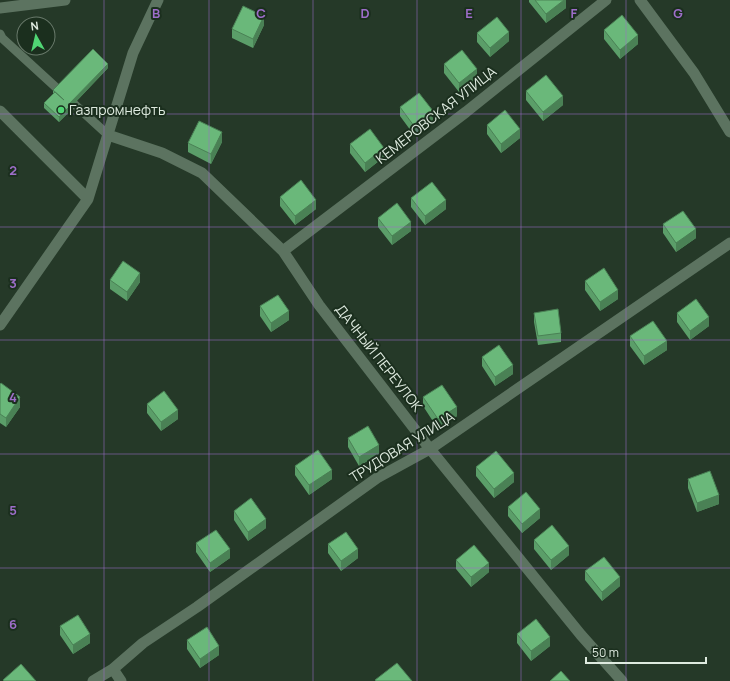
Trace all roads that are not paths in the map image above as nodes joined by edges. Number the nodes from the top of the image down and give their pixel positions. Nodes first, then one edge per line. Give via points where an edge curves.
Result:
1 (65, 0) edge
2 (158, 0) edge
3 (606, 0) edge
4 (640, 0) edge
5 (0, 8) edge
6 (0, 34) edge
7 (0, 111) edge
8 (730, 132) edge
9 (108, 135) junction
10 (88, 199) junction
11 (730, 243) edge
12 (283, 251) junction
13 (0, 325) edge
14 (430, 449) junction
15 (112, 669) junction
16 (93, 681) edge
17 (121, 681) edge
18 (622, 681) edge

1 - 5 street
2 - 9 street via 133,53
3 - 12 street, КЕМЕРОВСКАЯ УЛИЦА via 466,112
4 - 8 street via 694,73
6 - 9 lane
7 - 10 street
9 - 10 street
9 - 12 street, ДАЧНЫЙ ПЕРЕУЛОК via 162,153 202,173
10 - 13 street
11 - 14 street, ТРУДОВАЯ УЛИЦА
12 - 14 street, ДАЧНЫЙ ПЕРЕУЛОК via 319,305
14 - 15 street, ТРУДОВАЯ УЛИЦА via 377,478 197,607 143,642
14 - 18 street, ДАЧНЫЙ ПЕРЕУЛОК via 581,635
15 - 16 street, ТРУДОВАЯ УЛИЦА
15 - 17 street

